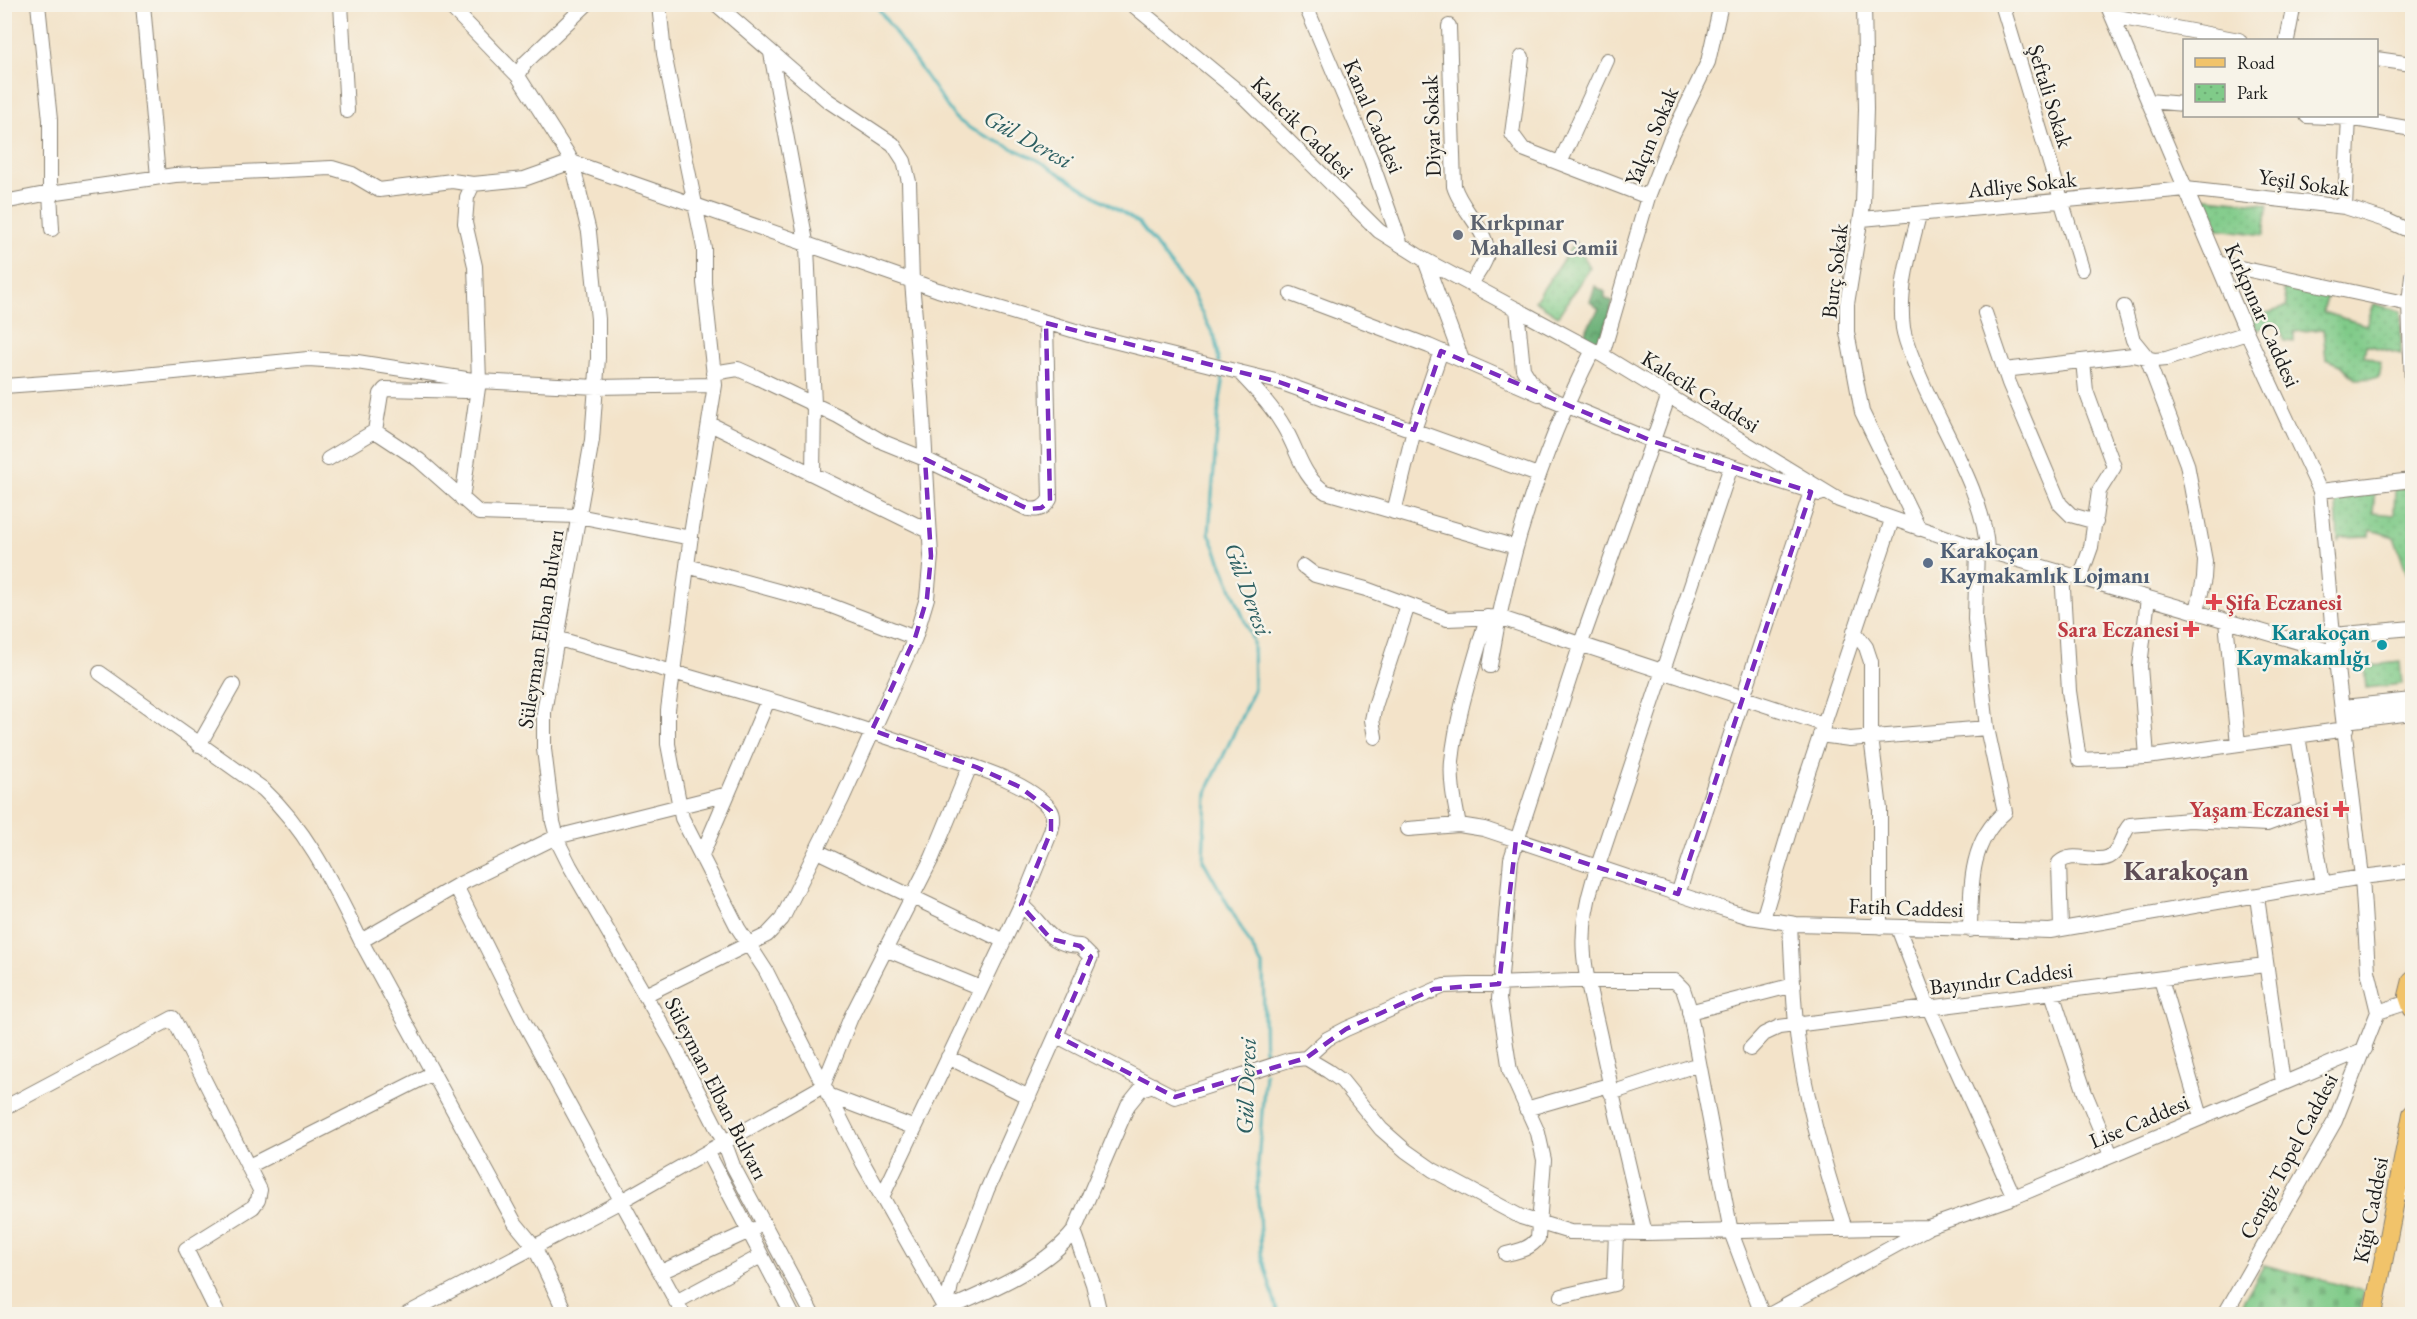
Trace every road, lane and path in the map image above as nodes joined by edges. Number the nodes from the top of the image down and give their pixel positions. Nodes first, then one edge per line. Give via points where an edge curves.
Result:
1 (38, 4) edge
2 (143, 4) edge
3 (340, 4) edge
4 (448, 4) edge
5 (586, 4) edge
6 (659, 4) edge
7 (716, 4) edge
8 (1132, 4) edge
9 (1305, 4) edge
10 (1721, 4) edge
11 (2002, 4) edge
12 (2294, 4) edge
13 (1863, 5) edge
14 (2110, 10) edge
15 (1449, 26) dead end
16 (2235, 39) edge
17 (2287, 39) edge
18 (771, 53) junction
19 (1522, 57) dead end
20 (2378, 59) edge
21 (1607, 60) dead end
22 (2412, 64) edge
23 (518, 76) junction
24 (2148, 101) junction
25 (2183, 104) edge
26 (347, 111) dead end
27 (2349, 117) edge
28 (2412, 129) edge
29 (572, 162) junction
30 (1560, 163) junction
31 (158, 177) junction
32 (473, 184) junction
33 (2186, 189) junction
34 (50, 193) junction
35 (1648, 197) junction
36 (2061, 201) junction
37 (4, 202) edge
38 (695, 206) junction
39 (2345, 207) junction
40 (1919, 215) junction
41 (1862, 219) junction
42 (52, 229) dead end
43 (2412, 232) edge
44 (1401, 245) junction
45 (807, 247) junction
46 (1425, 260) junction
47 (2217, 263) junction
48 (2082, 269) dead end
49 (2412, 275) edge
50 (912, 282) junction
51 (1472, 284) junction
52 (1291, 294) dead end
53 (2409, 304) junction
54 (2124, 307) dead end
55 (1517, 309) junction
56 (1985, 313) dead end
57 (1046, 323) junction
58 (2247, 333) junction
59 (1441, 351) junction
60 (1597, 352) junction
61 (2146, 356) junction
62 (1462, 360) junction
63 (2083, 361) junction
64 (2004, 370) junction
65 (1238, 371) junction
66 (714, 379) junction
67 (479, 383) junction
68 (2412, 384) edge
69 (4, 386) edge
70 (596, 387) junction
71 (1669, 395) junction
72 (1549, 398) junction
73 (814, 404) junction
74 (1565, 407) junction
75 (710, 424) junction
76 (1414, 430) junction
77 (375, 431) junction
78 (1652, 441) junction
79 (328, 459) dead end
80 (925, 459) junction
81 (1731, 466) junction
82 (813, 474) junction
83 (1538, 475) junction
84 (2412, 480) edge
85 (2320, 491) junction
86 (1811, 492) junction
87 (462, 499) junction
88 (1839, 500) junction
89 (1394, 512) junction
90 (578, 516) junction
91 (1892, 520) junction
92 (2096, 522) junction
93 (1920, 529) junction
94 (929, 531) junction
95 (691, 538) junction
96 (1515, 547) junction
97 (1982, 549) junction
98 (687, 566) junction
99 (1303, 566) dead end
100 (2062, 572) junction
101 (2080, 578) junction
102 (2148, 598) junction
103 (1408, 605) junction
104 (2197, 612) junction
105 (1493, 617) junction
106 (2226, 621) junction
107 (2412, 628) edge
108 (1854, 631) junction
109 (2333, 635) junction
110 (556, 638) junction
111 (915, 638) junction
112 (1581, 643) junction
113 (2336, 653) junction
114 (1490, 666) dead end
115 (1663, 669) junction
116 (672, 672) junction
117 (100, 673) dead end
118 (233, 685) dead end
119 (1743, 696) junction
120 (768, 700) junction
121 (2412, 700) edge
122 (2343, 706) junction
123 (2412, 713) edge
124 (2346, 725) junction
125 (1988, 728) junction
126 (1822, 729) junction
127 (872, 730) junction
128 (2298, 736) junction
129 (1375, 737) dead end
130 (1871, 737) junction
131 (2238, 744) junction
132 (199, 745) junction
133 (2147, 757) junction
134 (970, 766) junction
135 (728, 794) junction
136 (679, 805) junction
137 (2310, 808) junction
138 (1460, 825) junction
139 (1408, 829) dead end
140 (556, 837) junction
141 (1516, 840) junction
142 (817, 851) junction
143 (701, 857) junction
144 (1598, 867) junction
145 (2412, 872) edge
146 (2362, 877) junction
147 (2323, 884) junction
148 (456, 886) junction
149 (1678, 894) junction
150 (912, 897) junction
151 (2257, 897) junction
152 (1021, 905) junction
153 (1763, 919) junction
154 (1790, 923) junction
155 (1881, 927) junction
156 (1898, 928) junction
157 (2061, 929) junction
158 (1970, 930) junction
159 (1004, 940) junction
160 (361, 941) junction
161 (747, 943) junction
162 (885, 950) junction
163 (2265, 965) junction
164 (2161, 980) junction
165 (2412, 980) edge
166 (1587, 983) junction
167 (1499, 984) junction
168 (1794, 986) junction
169 (981, 988) junction
170 (2052, 993) junction
171 (645, 995) junction
172 (2411, 1005) edge
173 (1929, 1008) junction
174 (1689, 1012) junction
175 (2378, 1012) junction
176 (1797, 1024) junction
177 (1057, 1036) junction
178 (1750, 1049) dead end
179 (2365, 1049) junction
180 (948, 1057) junction
181 (1306, 1058) junction
182 (1699, 1065) junction
183 (433, 1073) junction
184 (2283, 1083) junction
185 (1153, 1085) junction
186 (1610, 1089) junction
187 (825, 1090) junction
188 (1029, 1097) junction
189 (4, 1108) edge
190 (1526, 1109) junction
191 (2412, 1114) edge
192 (2201, 1117) junction
193 (915, 1128) junction
194 (725, 1143) junction
195 (708, 1153) junction
196 (2111, 1155) junction
197 (249, 1166) junction
198 (2412, 1191) edge
199 (882, 1197) junction
200 (2014, 1197) junction
201 (622, 1200) junction
202 (764, 1224) junction
203 (1541, 1224) junction
204 (1931, 1226) junction
205 (1845, 1229) junction
206 (1074, 1231) junction
207 (748, 1232) junction
208 (1731, 1232) junction
209 (1616, 1233) junction
210 (1645, 1233) junction
211 (534, 1246) junction
212 (1506, 1254) dead end
213 (761, 1256) junction
214 (661, 1272) junction
215 (1562, 1296) dead end
216 (680, 1308) edge
217 (944, 1313) edge
218 (218, 1314) edge
219 (407, 1314) edge
220 (566, 1314) edge
221 (792, 1314) edge
222 (812, 1314) edge
223 (1100, 1314) edge
224 (1762, 1314) edge
225 (1771, 1314) edge
226 (2225, 1314) edge
227 (2373, 1314) edge
228 (2385, 1314) edge

1 - 34 street via 50,120
2 - 31 street
3 - 26 street
4 - 23 street, Süleyman Elban Bulvarı
5 - 23 street via 525,63
6 - 38 street via 664,54
7 - 18 street
8 - 44 street, Kalecik Caddesi via 1240,93 1367,220
9 - 44 street, Kanal Caddesi via 1371,160
10 - 35 street, Yalçın Sokak via 1708,62 1670,140
11 - 36 street, Şeftali Sokak
12 - 17 street
13 - 41 street, Burç Sokak via 1866,109
14 - 16 street
14 - 24 street, Kırkpınar Caddesi
15 - 51 street, Diyar Sokak via 1454,186 1458,200 1483,233 1487,248
18 - 45 street
18 - 50 street via 826,100 893,144 904,161 909,182
19 - 30 street via 1512,134 1523,149
20 - 22 street
21 - 30 street
23 - 29 street, Süleyman Elban Bulvarı
24 - 25 street
24 - 33 street, Kırkpınar Caddesi
27 - 28 street
27 - 39 street
29 - 32 street via 524,179
29 - 38 street
29 - 70 street, Süleyman Elban Bulvarı via 589,232 598,319
30 - 35 street
31 - 32 street via 332,168 352,174 379,190 452,181
31 - 34 street
32 - 67 street via 467,197 465,223 475,266
33 - 36 street, Adliye Sokak
33 - 39 street, Yeşil Sokak
33 - 47 street, Kırkpınar Caddesi
34 - 37 street
34 - 42 street
35 - 60 street, Yalçın Sokak via 1620,298
36 - 40 street, Adliye Sokak
36 - 48 street, Şeftali Sokak
38 - 45 street
38 - 66 street via 704,248
39 - 43 street, Yeşil Sokak
40 - 41 street, Adliye Sokak
40 - 97 street via 1904,287 1904,337 1974,495 1986,531
41 - 93 street, Burç Sokak via 1846,314 1858,397 1868,426
44 - 46 street, Kalecik Caddesi
45 - 50 street
45 - 73 street
46 - 51 street, Kalecik Caddesi
46 - 62 street
47 - 53 street
47 - 58 street, Kırkpınar Caddesi
49 - 53 street
50 - 57 street
50 - 80 street
51 - 55 street, Kalecik Caddesi
52 - 59 street
53 - 68 street
54 - 61 street via 2133,340
55 - 60 street, Kalecik Caddesi
55 - 72 street via 1523,369 1533,385
56 - 64 street
57 - 65 street
57 - 80 street via 1048,503 1028,509
58 - 61 street via 2166,359
58 - 85 street, Kırkpınar Caddesi
59 - 62 street
59 - 76 street
60 - 71 street, Kalecik Caddesi
60 - 74 street, Yalçın Sokak
61 - 63 street
61 - 104 street via 2193,490 2205,561
62 - 72 street
63 - 64 street
63 - 92 street via 2086,391 2114,467 2099,491
64 - 92 street via 2060,504 2070,515
65 - 76 street
65 - 89 street via 1284,426 1315,486
66 - 70 street
66 - 73 street via 738,369
66 - 75 street
67 - 69 street via 357,362 308,358
67 - 70 street
67 - 77 street via 466,391 385,389
67 - 87 street
70 - 90 street, Süleyman Elban Bulvarı via 592,440
71 - 78 street
71 - 88 street, Kalecik Caddesi
72 - 74 street
73 - 80 street via 883,442
73 - 82 street
74 - 78 street
74 - 83 street, Yalçın Sokak
75 - 82 street
75 - 95 street
76 - 83 street
76 - 89 street
77 - 79 street
77 - 87 street via 428,467
78 - 81 street
78 - 112 street
80 - 94 street
81 - 86 street
81 - 115 street
82 - 94 street
83 - 96 street, Yalçın Sokak
84 - 85 street
85 - 109 street, Kırkpınar Caddesi
86 - 88 street
86 - 119 street
87 - 90 street via 483,514
88 - 91 street, Kalecik Caddesi
89 - 96 street
90 - 95 street
90 - 110 street, Süleyman Elban Bulvarı
91 - 93 street, Kalecik Caddesi
91 - 108 street
92 - 101 street
93 - 97 street, Kalecik Caddesi
94 - 111 street via 930,583
95 - 98 street
96 - 105 street, Yalçın Sokak
97 - 100 street, Kalecik Caddesi
97 - 125 street via 1975,619
98 - 111 street via 829,605
98 - 116 street
99 - 103 street via 1315,575
100 - 101 street, Kalecik Caddesi
100 - 133 street via 2069,691 2079,760
101 - 102 street, Kalecik Caddesi
102 - 104 street, Kalecik Caddesi
102 - 133 street via 2140,666
103 - 105 street via 1447,619
103 - 129 street via 1375,706
104 - 106 street, Kalecik Caddesi
105 - 112 street
105 - 114 street
105 - 138 street via 1465,694 1452,762 1453,797
106 - 113 street, Kalecik Caddesi
106 - 131 street
107 - 109 street
108 - 126 street
108 - 130 street via 1871,662
109 - 113 street, Kırkpınar Caddesi
110 - 116 street
110 - 140 street, Süleyman Elban Bulvarı via 544,712 544,749
111 - 127 street
112 - 115 street
112 - 141 street
113 - 122 street, Kırkpınar Caddesi
115 - 119 street
115 - 144 street
116 - 120 street
116 - 136 street via 668,744
117 - 132 street
118 - 132 street
119 - 126 street
119 - 149 street
120 - 127 street
120 - 135 street
121 - 122 street
122 - 124 street, Kırkpınar Caddesi
123 - 124 street
124 - 128 street
124 - 146 street, Kırkpınar Caddesi
125 - 130 street
125 - 158 street via 2005,812 1986,833 1977,852 1972,873
126 - 130 street via 1850,739
126 - 153 street
127 - 134 street
127 - 142 street
128 - 131 street
128 - 137 street
130 - 155 street via 1880,809
131 - 133 street
132 - 160 street via 284,808 319,857
134 - 150 street
134 - 152 street via 1020,787 1051,811 1054,819
135 - 136 street
135 - 143 street
136 - 140 street
136 - 143 street
137 - 147 street
137 - 157 street via 2266,824 2190,820 2130,825 2109,857 2067,858 2059,863
138 - 139 street, Fatih Caddesi
138 - 141 street, Fatih Caddesi
140 - 148 street
140 - 171 street, Süleyman Elban Bulvarı
141 - 144 street, Fatih Caddesi
141 - 167 street via 1505,907
142 - 150 street
142 - 161 street via 782,919 767,935
143 - 161 street
144 - 149 street, Fatih Caddesi
144 - 166 street via 1583,926 1582,959
145 - 146 street, Fatih Caddesi
146 - 147 street, Fatih Caddesi
146 - 175 street, Kırkpınar Caddesi via 2368,971
147 - 151 street, Fatih Caddesi
148 - 160 street
148 - 201 street via 543,1057
149 - 153 street, Fatih Caddesi
150 - 159 street
150 - 162 street
151 - 157 street, Fatih Caddesi
151 - 163 street
152 - 159 street
152 - 177 street via 1042,924 1051,939 1085,948 1091,957
153 - 154 street, Fatih Caddesi
154 - 155 street, Fatih Caddesi
154 - 168 street
155 - 156 street, Fatih Caddesi
156 - 158 street, Fatih Caddesi
156 - 173 street
157 - 158 street, Fatih Caddesi
159 - 169 street
160 - 183 street
161 - 171 street
161 - 187 street via 766,971
162 - 169 street
162 - 187 street via 851,1017
163 - 164 street, Bayındır Caddesi
163 - 184 street
164 - 170 street, Bayındır Caddesi
164 - 192 street
165 - 172 main road via 2408,990
166 - 167 street
166 - 174 street via 1675,981 1683,989
166 - 186 street
167 - 181 street via 1434,989 1346,1029
167 - 190 street via 1510,1071
168 - 174 street
168 - 176 street
169 - 180 street
170 - 173 street, Bayındır Caddesi
170 - 196 street via 2081,1083
171 - 194 street, Süleyman Elban Bulvarı
172 - 175 street
173 - 176 street, Bayındır Caddesi
173 - 200 street
174 - 182 street
175 - 179 street, Cengiz Topel Caddesi
176 - 178 street, Bayındır Caddesi via 1764,1034
176 - 205 street via 1821,1153
177 - 185 street
177 - 188 street
179 - 184 street, Lise Caddesi
179 - 226 street, Cengiz Topel Caddesi via 2335,1121
180 - 188 street
180 - 193 street
181 - 185 street via 1175,1097
181 - 203 street via 1342,1081 1381,1129 1415,1158 1469,1190
182 - 186 street
182 - 208 street
183 - 197 street
183 - 211 street via 515,1222
184 - 192 street, Lise Caddesi
185 - 206 street via 1141,1089 1128,1106
186 - 190 street
186 - 210 street
187 - 193 street
187 - 194 street
187 - 199 street
188 - 217 street via 987,1190
189 - 197 street via 173,1018
190 - 203 street via 1538,1132 1544,1160
191 - 227 main road, Kiğı Caddesi
192 - 196 street, Lise Caddesi
193 - 199 street
194 - 195 street
194 - 202 street, Süleyman Elban Bulvarı
195 - 201 street
195 - 207 street
196 - 200 street, Lise Caddesi
197 - 218 street via 260,1190 256,1204 186,1249
198 - 228 main road
199 - 217 street
200 - 204 street, Lise Caddesi
201 - 211 street
201 - 214 street
202 - 207 street
202 - 222 street, Süleyman Elban Bulvarı
203 - 209 street via 1570,1232
203 - 212 street via 1533,1245
204 - 205 street
204 - 225 street
205 - 208 street
206 - 217 street via 1049,1258
206 - 223 street
207 - 213 street
207 - 214 street
208 - 210 street
208 - 224 street
209 - 210 street
209 - 215 street via 1614,1284
211 - 219 street
211 - 220 street
213 - 216 street
213 - 221 street
214 - 216 street

